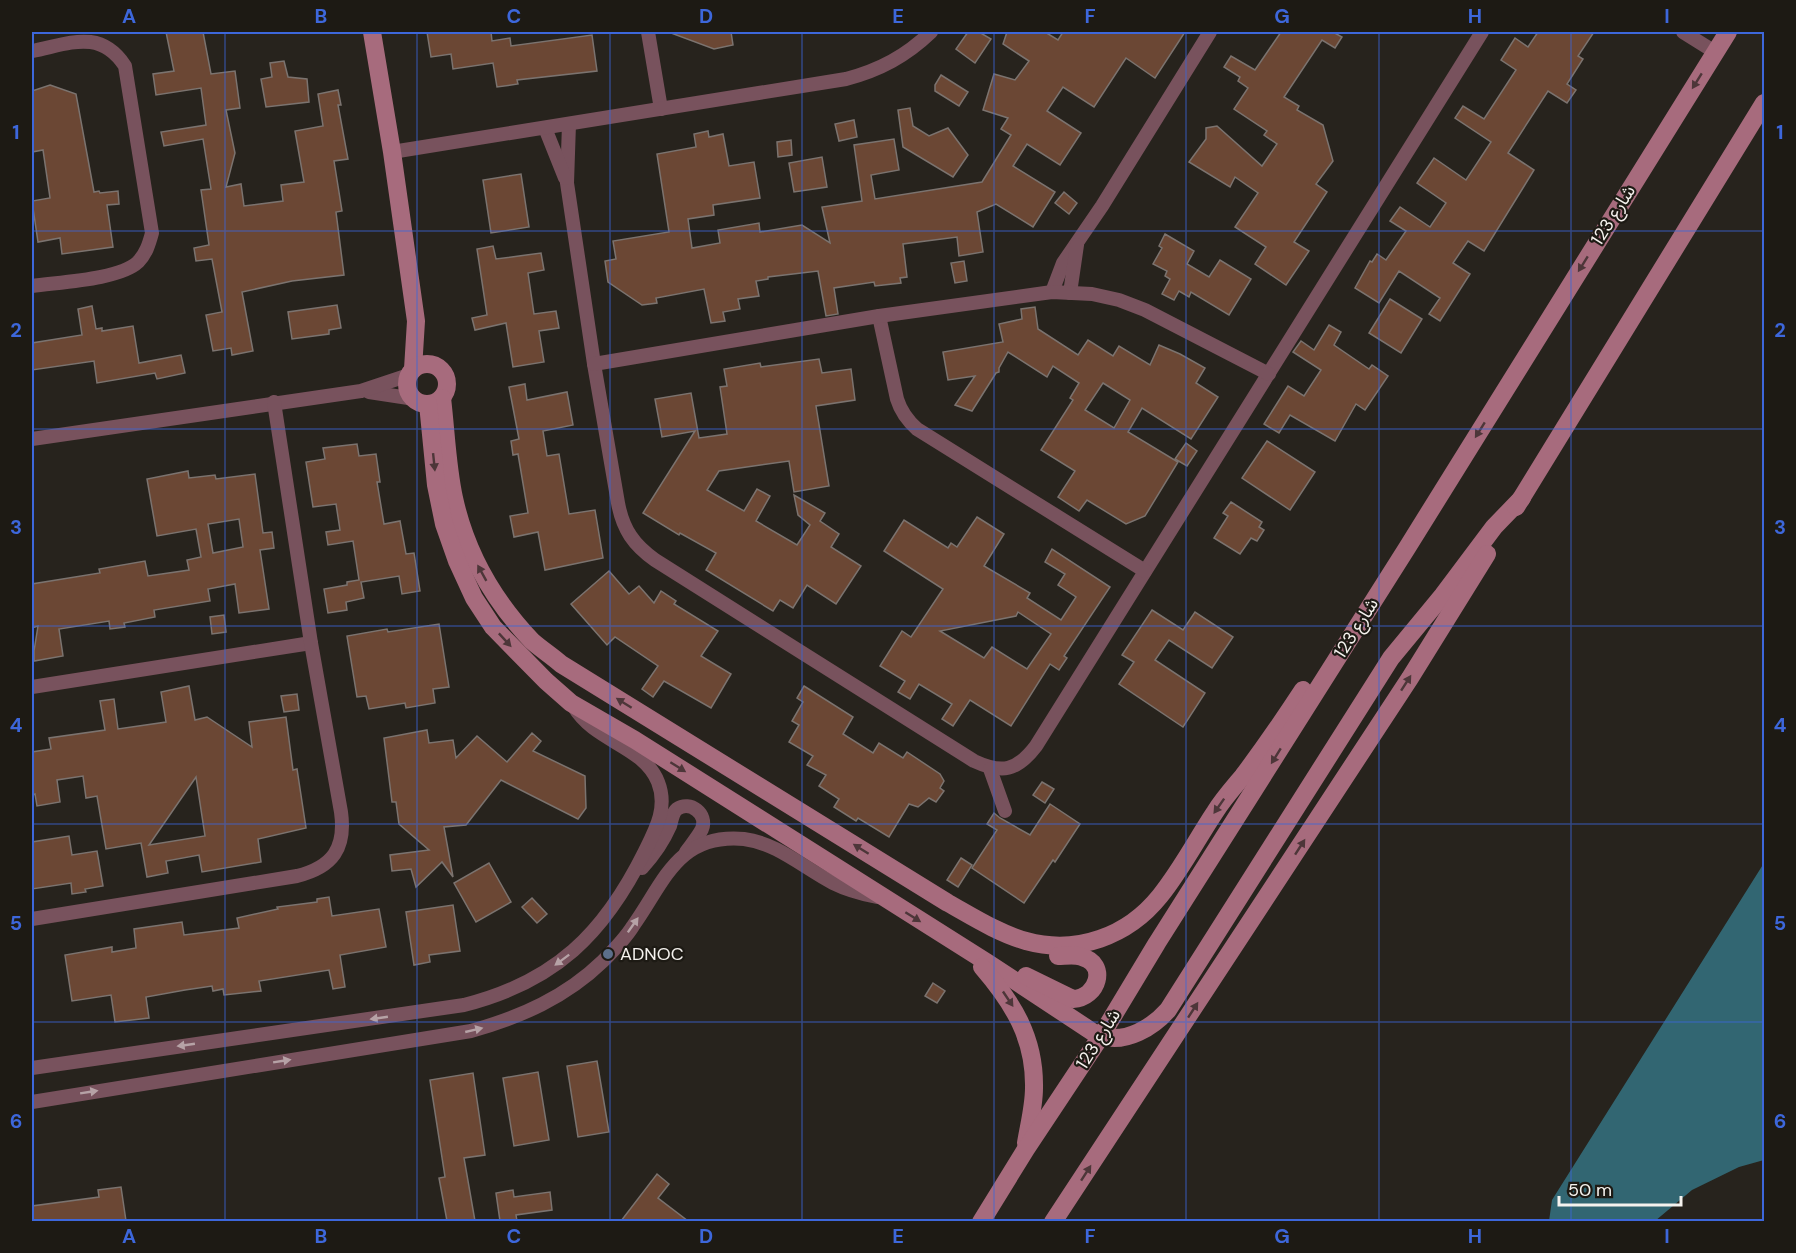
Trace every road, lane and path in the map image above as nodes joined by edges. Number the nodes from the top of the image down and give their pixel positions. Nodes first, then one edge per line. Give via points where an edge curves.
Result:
1 (372, 32) edge
2 (648, 32) edge
3 (931, 32) edge
4 (1210, 32) edge
5 (1482, 32) edge
6 (1683, 32) edge
7 (1728, 32) edge
8 (32, 51) edge
9 (1715, 52) junction
10 (1764, 103) edge
11 (661, 109) junction
12 (569, 124) junction
13 (545, 128) junction
14 (392, 152) junction
15 (567, 183) junction
16 (1077, 243) junction
17 (32, 286) edge
18 (1052, 292) junction
19 (1070, 293) junction
20 (879, 316) junction
21 (417, 321) junction
22 (594, 364) junction
23 (441, 369) junction
24 (411, 372) junction
25 (1269, 374) junction
26 (361, 391) junction
27 (428, 400) junction
28 (274, 402) junction
29 (32, 439) edge
30 (1522, 498) junction
31 (1145, 572) junction
32 (1379, 591) junction
33 (311, 643) junction
34 (32, 687) edge
35 (572, 703) junction
36 (990, 769) junction
37 (1005, 811) dead end
38 (683, 856) junction
39 (629, 884) junction
40 (882, 897) junction
41 (948, 903) junction
42 (32, 919) edge
43 (971, 954) junction
44 (988, 963) junction
45 (1101, 1036) junction
46 (32, 1068) edge
47 (32, 1102) edge
48 (1026, 1149) junction
49 (981, 1221) edge
50 (1053, 1221) edge

1 - 14 street
2 - 11 street
3 - 11 street via 894,62 871,73
4 - 16 street
5 - 25 street
6 - 9 street
7 - 9 street, شارع 123
8 - 17 street via 90,41 117,53 125,66 152,233 139,262 126,271
9 -> 32 street, شارع 123
10 - 30 street
11 - 12 street
12 - 13 street
12 - 15 street
13 - 14 street
13 - 15 street
14 - 21 street
15 - 22 street
16 - 18 street via 1063,263
16 - 19 street
18 - 19 street
18 - 20 street
19 - 25 street via 1110,298 1145,310
20 - 22 street
20 - 31 street via 897,399 908,421
21 - 23 street
21 - 24 street
22 - 36 street via 621,521 641,550
23 - 24 street via 427,364
23 - 27 street via 447,380 446,393
24 - 26 street
24 - 27 street via 408,388
25 - 31 street
26 - 27 street
26 - 28 street
27 -> 35 street via 444,524 474,598 506,642
41 -> 27 street via 561,664 533,642 496,597 477,565 463,531
28 - 29 street
28 - 33 street
30 - 45 street via 1494,527 1391,658 1168,1010 1133,1034
50 -> 30 street via 1410,678
31 - 36 street via 1025,761 1008,769
32 -> 41 street via 1329,652 1161,895 1142,916 1116,933 1087,943 1057,946 1026,941 997,930
32 -> 45 street, شارع 123
33 - 34 street
33 - 42 street via 343,829 339,846 329,861 315,871 297,876
35 - 39 street via 591,727 646,763 658,780 660,821
35 -> 40 street
36 - 37 street
38 - 39 street via 703,824 697,810 688,806 673,813 662,843
38 - 40 street via 702,845 723,840 758,842 840,886
47 -> 38 street via 471,1031 498,1023 545,1003 585,977 634,926 666,873
39 -> 46 street via 589,937 567,957 544,974 492,998 423,1012
40 -> 43 street
41 - 44 street via 967,920 1005,943 1039,954 1086,958 1095,967 1097,980 1091,992 1073,999
43 - 44 street
43 -> 48 street via 1006,995 1027,1039 1034,1090
44 - 45 street
45 - 48 street, شارع 123
48 - 49 street, شارع 123

